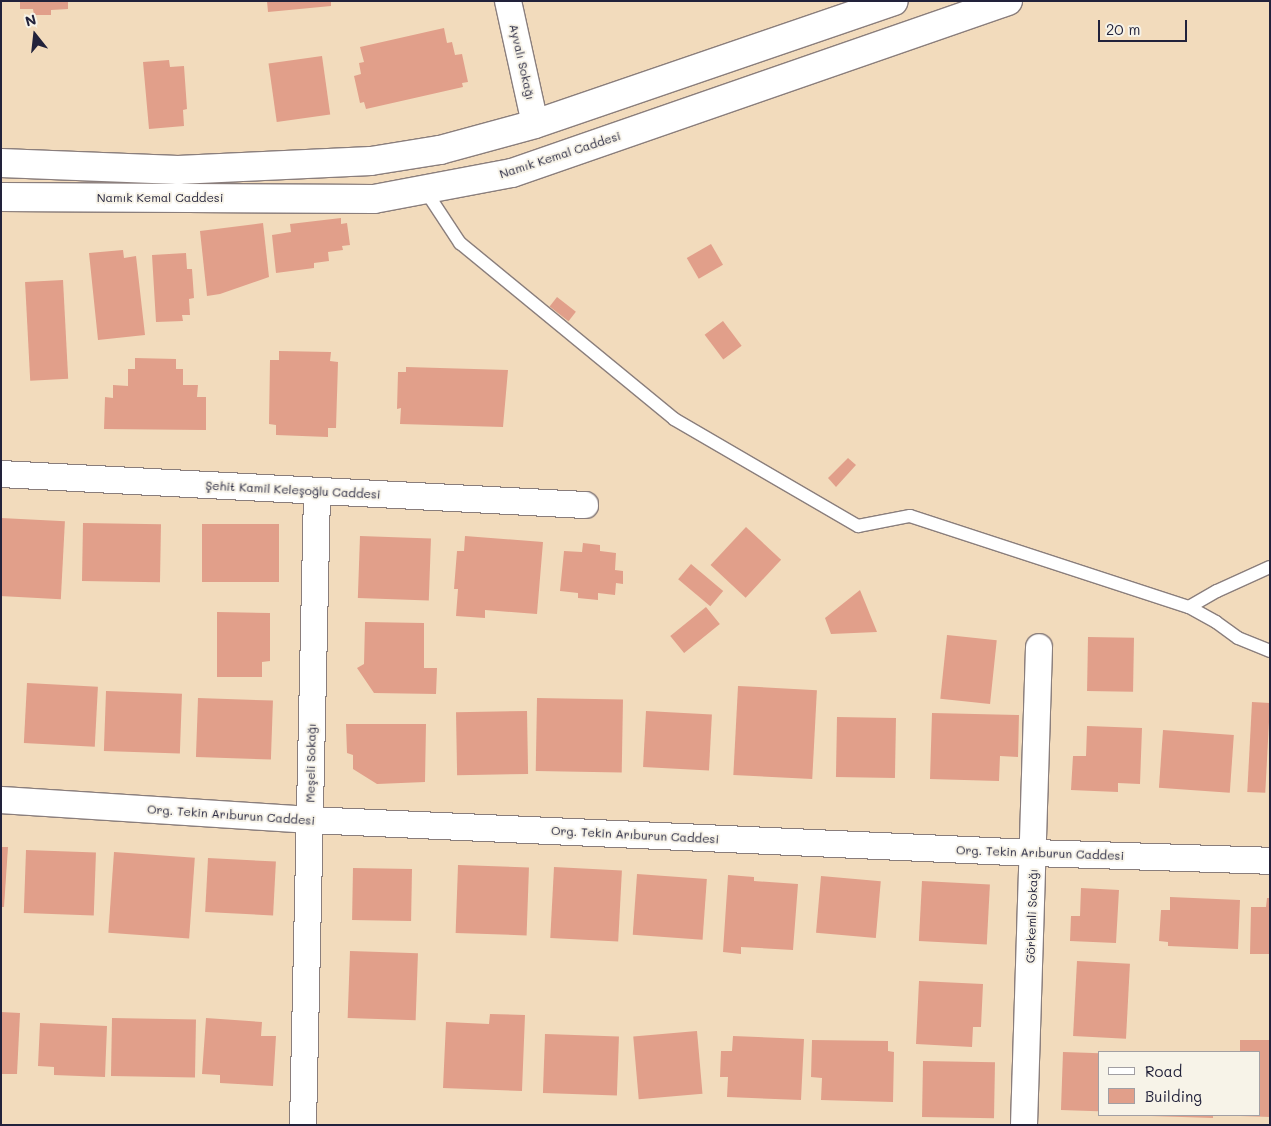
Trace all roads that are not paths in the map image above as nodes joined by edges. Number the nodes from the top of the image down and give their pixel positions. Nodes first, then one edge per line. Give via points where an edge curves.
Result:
1 (508, 1) edge
2 (894, 1) edge
3 (1008, 1) edge
4 (535, 124) junction
5 (1, 163) edge
6 (425, 190) junction
7 (1, 197) edge
8 (1, 474) edge
9 (317, 492) junction
10 (584, 506) dead end
11 (1270, 567) edge
12 (1189, 608) junction
13 (1039, 647) dead end
14 (1270, 650) edge
15 (1, 800) edge
16 (309, 820) junction
17 (1034, 853) junction
18 (1270, 861) edge
19 (302, 1125) edge
20 (1024, 1125) edge

1 - 4 street, Ayvalı Sokağı
2 - 4 street
3 - 6 street, Namık Kemal Caddesi via 512,173
4 - 5 street via 440,150 371,161 178,170
6 - 7 street, Namık Kemal Caddesi via 374,199
6 - 12 lane via 460,243 674,419 858,526 910,516
8 - 9 street, Şehit Kamil Keleşoğlu Caddesi
9 - 10 street, Şehit Kamil Keleşoğlu Caddesi
9 - 16 street, Meşeli Sokağı
11 - 12 lane
12 - 14 lane via 1238,638
13 - 17 street, Görkemli Sokağı
15 - 16 street, Org. Tekin Arıburun Caddesi
16 - 17 street, Org. Tekin Arıburun Caddesi
16 - 19 street, Meşeli Sokağı
17 - 18 street, Org. Tekin Arıburun Caddesi
17 - 20 street, Görkemli Sokağı

